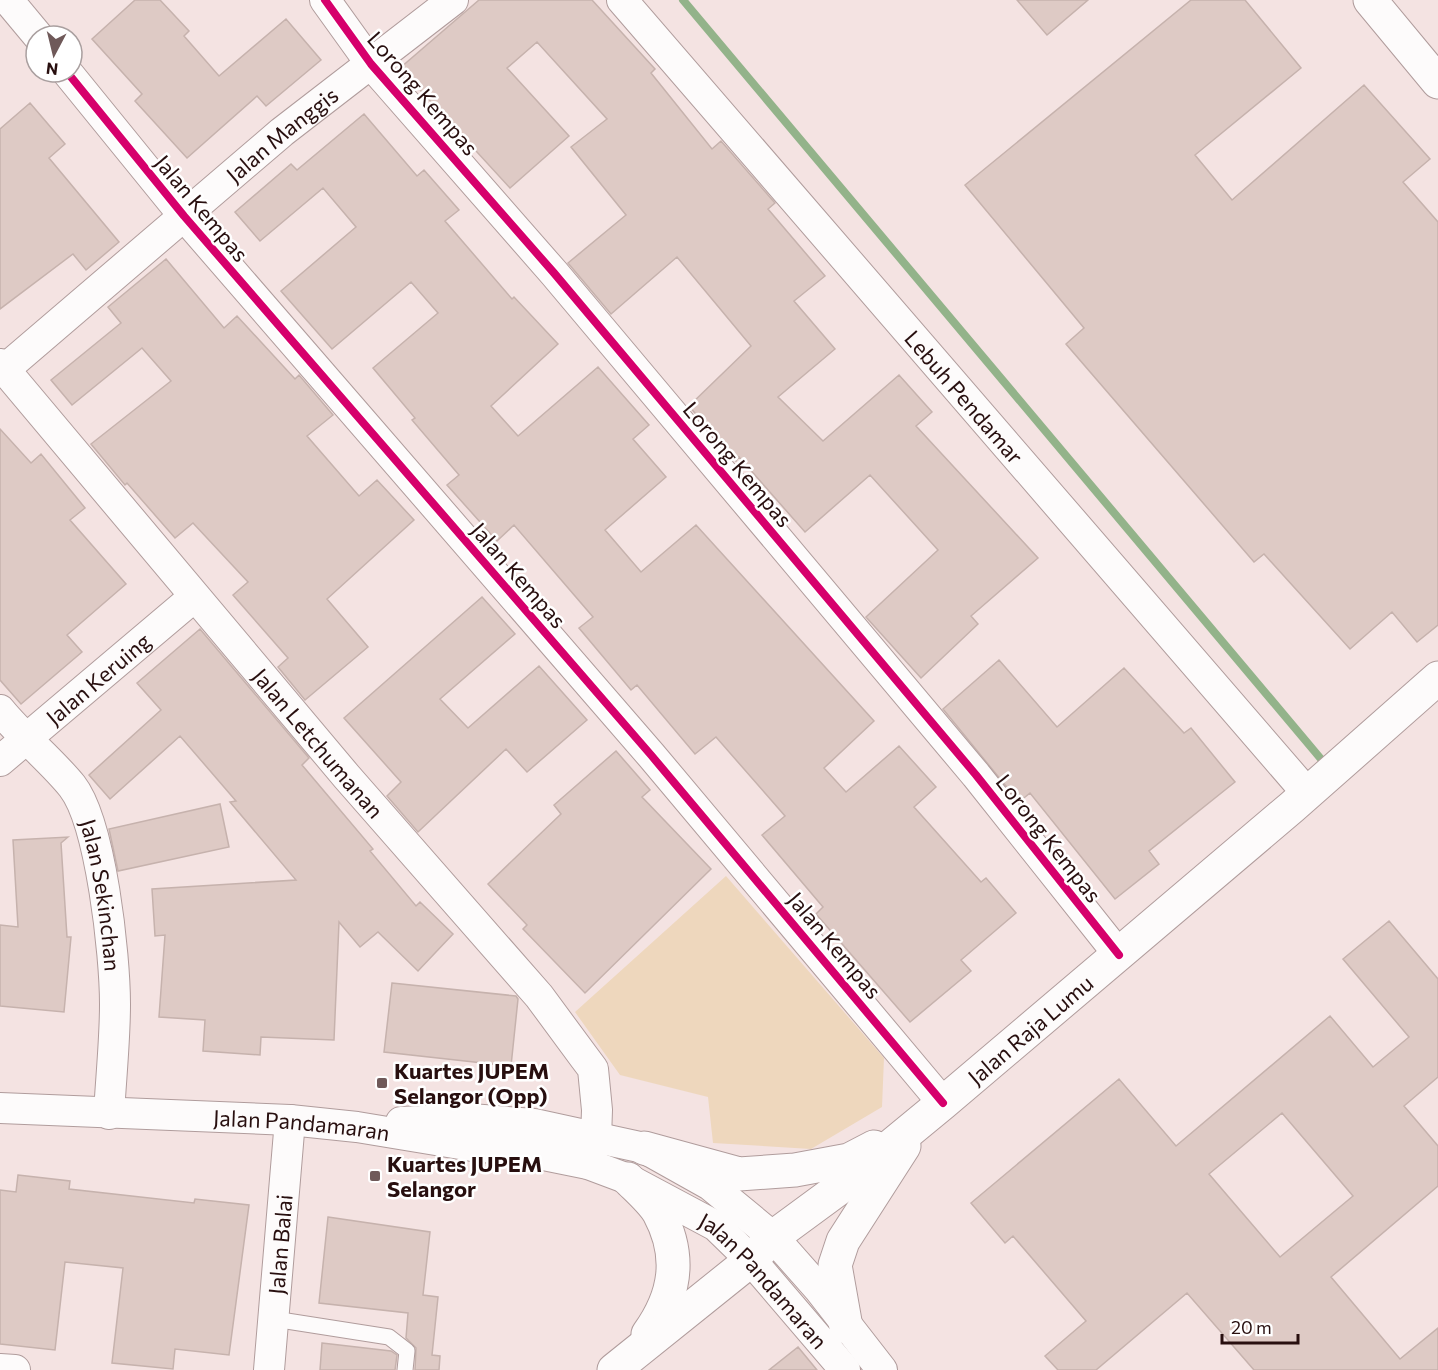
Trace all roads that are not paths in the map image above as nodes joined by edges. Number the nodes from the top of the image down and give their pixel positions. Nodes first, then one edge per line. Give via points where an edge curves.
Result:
1 (8, 0) edge
2 (324, 0) edge
3 (453, 0) edge
4 (622, 0) edge
5 (1370, 0) edge
6 (28, 24) edge
7 (371, 64) junction
8 (1438, 82) edge
9 (77, 84) edge
10 (184, 216) junction
11 (3, 366) edge
12 (194, 597) junction
13 (1438, 678) edge
14 (0, 710) edge
15 (24, 739) junction
16 (0, 761) edge
17 (1307, 793) junction
18 (1119, 955) junction
19 (944, 1103) junction
20 (0, 1108) edge
21 (109, 1114) junction
22 (290, 1120) junction
23 (917, 1125) junction
24 (644, 1148) junction
25 (592, 1151) junction
26 (628, 1179) junction
27 (762, 1248) junction
28 (274, 1319) junction
29 (846, 1327) junction
30 (624, 1361) edge
31 (0, 1369) edge
32 (15, 1370) edge
33 (269, 1370) edge
34 (405, 1370) edge
35 (845, 1370) edge
36 (882, 1370) edge

1 - 6 street
2 - 7 street, Lorong Kempas
3 - 7 street, Jalan Manggis
4 - 17 street, Lebuh Pendamar
5 - 8 street
7 - 10 street, Jalan Manggis via 282,132
7 - 18 street, Lorong Kempas via 477,183 779,540 976,775
9 - 10 street, Jalan Kempas
10 - 11 street, Jalan Manggis
10 - 19 street, Jalan Kempas via 651,755
11 - 12 street, Jalan Letchumanan
12 - 15 street, Jalan Keruing
12 - 25 street, Jalan Letchumanan via 448,896 539,996 593,1069 597,1110
13 - 17 street, Jalan Raja Lumu
14 - 15 street, Jalan Sekinchan
15 - 16 street, Jalan Keruing
15 - 21 street, Jalan Sekinchan via 73,787 89,817 106,905 115,1003
17 - 18 street, Jalan Raja Lumu
18 - 19 street, Jalan Raja Lumu
19 - 23 street, Jalan Raja Lumu
20 - 21 street, Jalan Pandamaran
21 - 22 street, Jalan Pandamaran
22 - 25 street, Jalan Pandamaran via 557,1157
22 - 28 street, Jalan Balai
23 - 24 street via 849,1160 764,1174 739,1174
23 - 27 street, Jalan Raja Lumu
23 - 29 street via 843,1241 835,1265
24 - 25 street
24 - 27 street via 710,1185
25 - 26 street, Jalan Pandamaran
26 - 27 street, Jalan Pandamaran
26 - 30 street via 658,1211 672,1247 673,1268 671,1294 659,1318
27 - 29 street via 819,1289
27 - 30 street, Jalan Raja Lumu
27 - 35 street, Jalan Pandamaran
28 - 33 street, Jalan Balai
28 - 34 lane via 389,1337 407,1351
29 - 36 street
31 - 32 street

